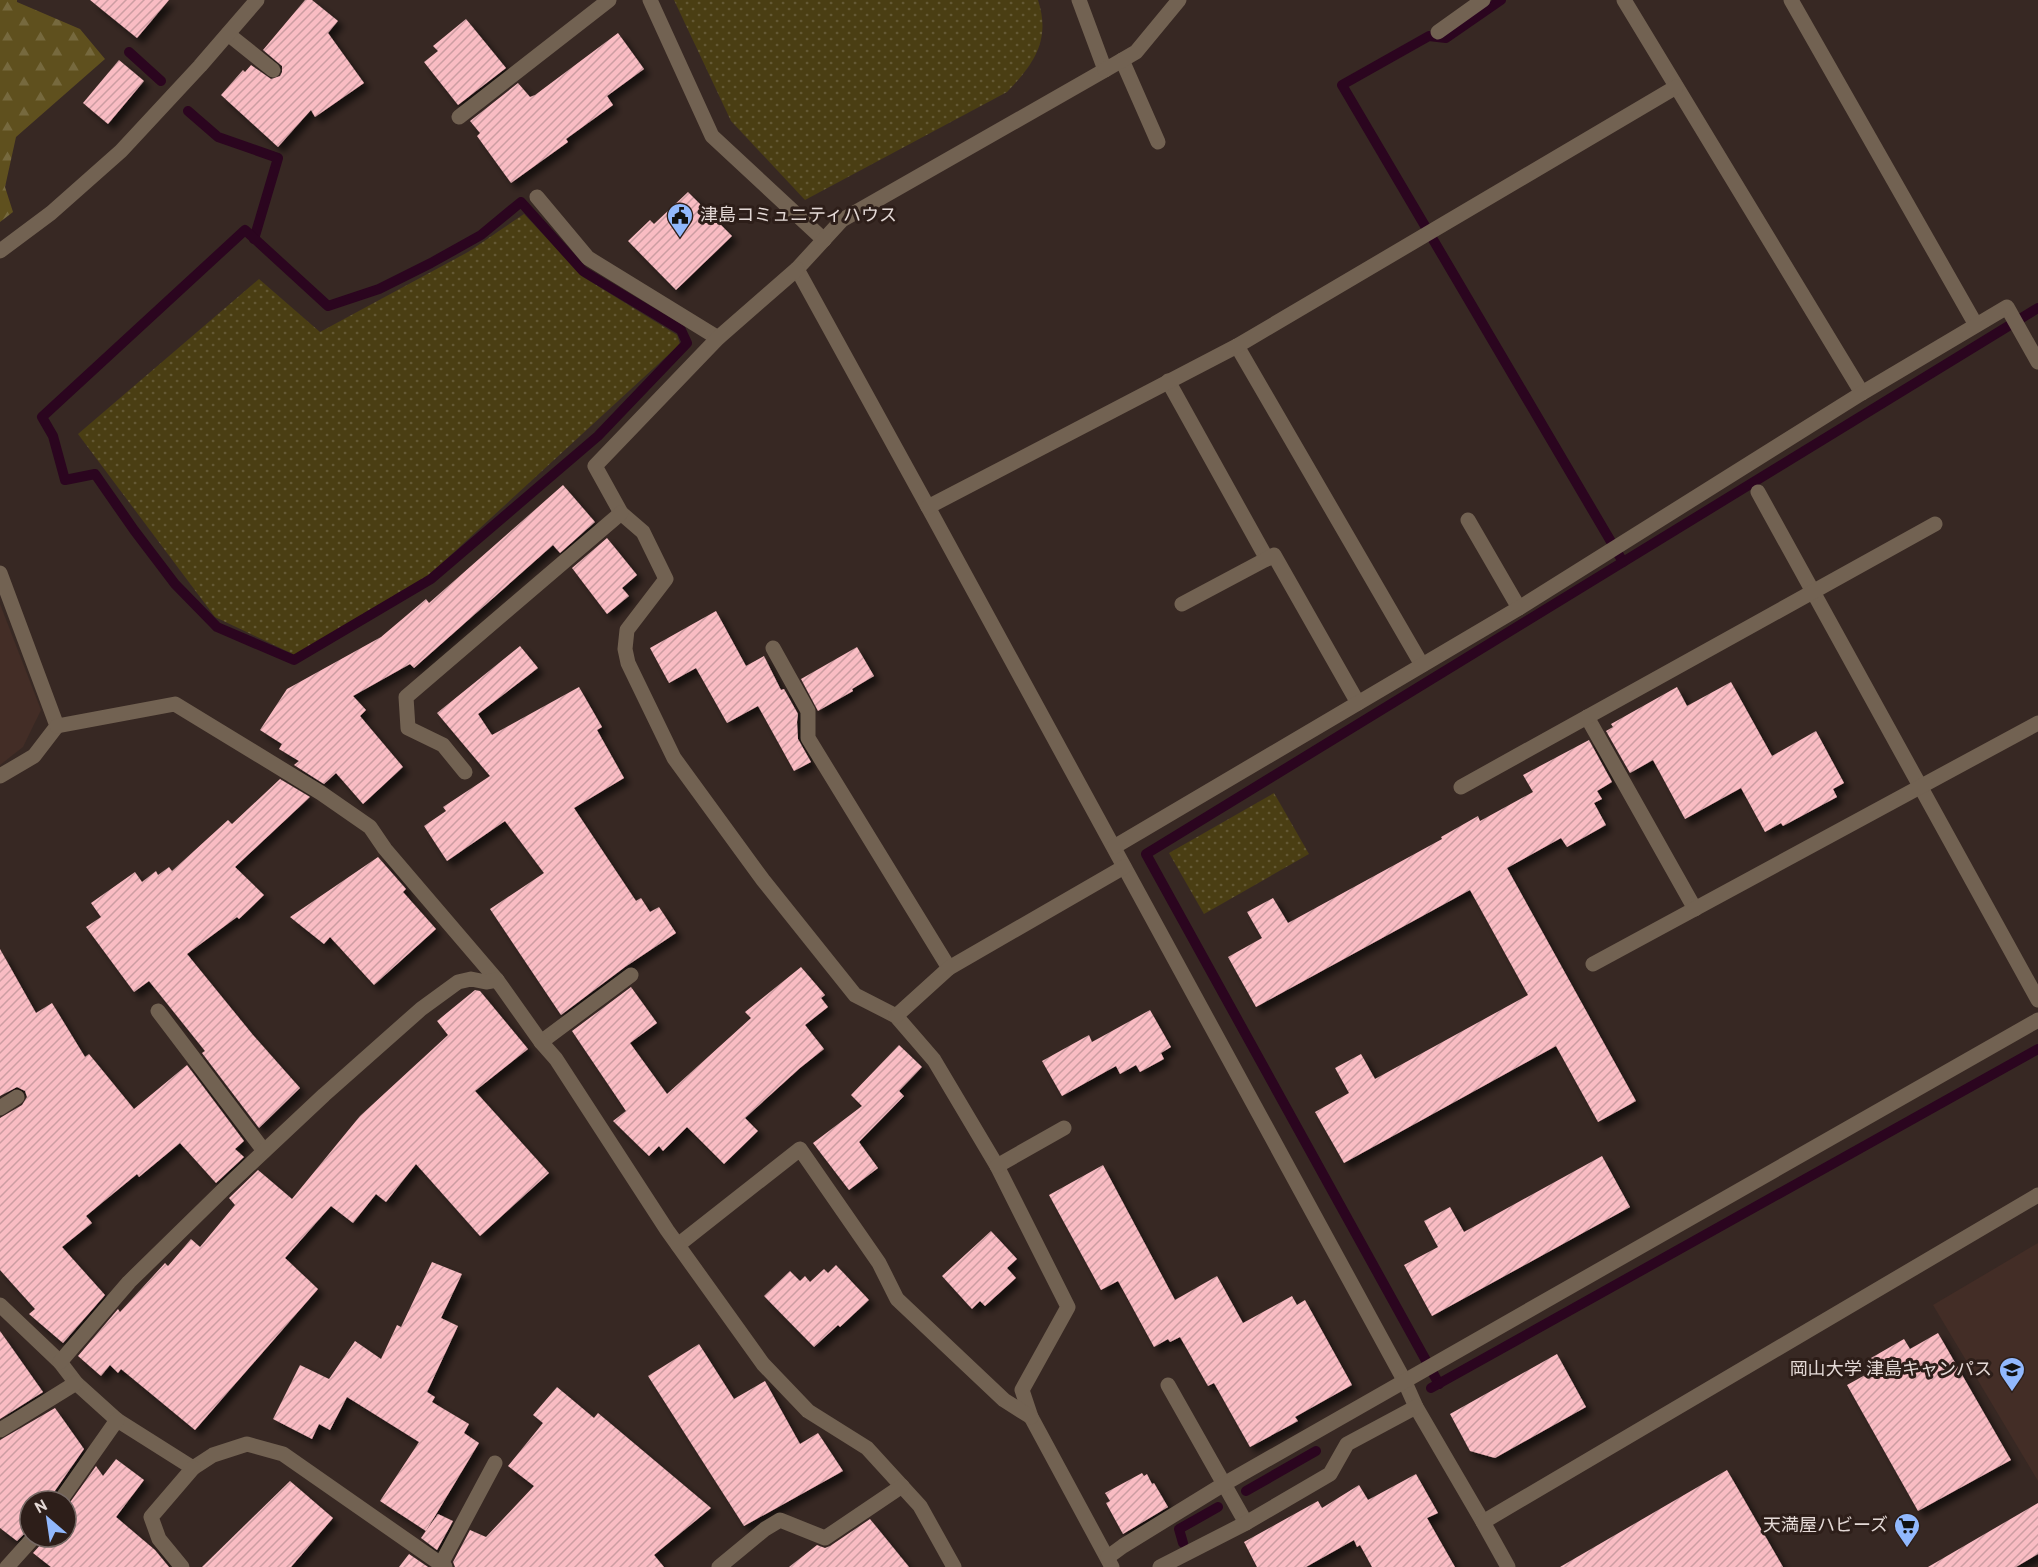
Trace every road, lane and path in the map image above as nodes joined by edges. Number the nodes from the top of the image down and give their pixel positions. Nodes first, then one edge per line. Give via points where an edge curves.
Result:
1 (258, 0) edge
2 (609, 0) edge
3 (650, 0) edge
4 (1079, 0) edge
5 (1179, 0) edge
6 (1483, 0) edge
7 (1624, 0) edge
8 (1791, 0) edge
9 (1438, 32) dead end
10 (228, 34) junction
11 (1122, 60) junction
12 (273, 70) dead end
13 (1105, 70) junction
14 (1676, 87) junction
15 (459, 117) dead end
16 (1158, 142) dead end
17 (537, 196) dead end
18 (824, 240) junction
19 (0, 251) edge
20 (796, 269) junction
21 (1976, 325) junction
22 (718, 338) junction
23 (1237, 346) junction
24 (2038, 362) edge
25 (1168, 381) junction
26 (1862, 393) junction
27 (1758, 492) dead end
28 (928, 507) junction
29 (621, 513) junction
30 (1468, 520) dead end
31 (1935, 524) dead end
32 (1267, 559) junction
33 (0, 573) edge
34 (1814, 592) junction
35 (1182, 604) dead end
36 (1519, 608) junction
37 (773, 648) dead end
38 (1422, 665) junction
39 (1358, 703) junction
40 (1587, 717) junction
41 (2038, 723) edge
42 (57, 726) junction
43 (465, 772) dead end
44 (0, 776) edge
45 (1461, 787) dead end
46 (1921, 787) junction
47 (1114, 847) junction
48 (1124, 867) junction
49 (1695, 909) junction
50 (1593, 964) dead end
51 (949, 968) junction
52 (631, 975) dead end
53 (497, 980) junction
54 (2038, 1000) edge
55 (158, 1011) dead end
56 (896, 1016) junction
57 (2038, 1020) edge
58 (541, 1042) junction
59 (17, 1097) dead end
60 (0, 1108) edge
61 (1064, 1128) dead end
62 (264, 1151) junction
63 (997, 1166) junction
64 (2038, 1195) edge
65 (678, 1245) junction
66 (0, 1305) edge
67 (60, 1362) junction
68 (1404, 1380) junction
69 (76, 1383) junction
70 (1168, 1385) dead end
71 (1416, 1407) junction
72 (1031, 1417) junction
73 (117, 1420) junction
74 (0, 1430) edge
75 (495, 1463) dead end
76 (193, 1468) junction
77 (1224, 1484) junction
78 (902, 1486) junction
79 (68, 1489) edge
80 (1483, 1522) junction
81 (1246, 1523) junction
82 (23, 1549) edge
83 (1110, 1562) edge
84 (443, 1565) edge
85 (7, 1567) edge
86 (182, 1567) edge
87 (719, 1567) edge
88 (954, 1567) edge
89 (1160, 1567) edge
90 (1508, 1567) edge

1 - 10 street
2 - 15 street
3 - 18 street via 712,136
4 - 13 street
5 - 11 street via 1136,52
6 - 9 street
7 - 14 street
8 - 21 street
10 - 12 street
10 - 19 street via 121,151 51,213
11 - 13 street
11 - 16 street
13 - 18 street via 842,220
14 - 23 street
14 - 26 street
17 - 22 street via 588,258
18 - 20 street
20 - 22 street
20 - 28 street
21 - 24 street via 2007,307
21 - 26 street
22 - 29 street via 595,466
23 - 25 street
23 - 38 street
25 - 28 street
25 - 32 street
26 - 36 street
27 - 34 street
28 - 47 street
29 - 43 street via 406,697 408,728 443,745
29 - 56 street via 643,532 666,579 627,630 625,649 628,663 674,758 763,880 855,995
30 - 36 street
31 - 34 street
32 - 35 street
32 - 39 street via 1274,555
33 - 42 street
34 - 40 street
34 - 46 street
36 - 38 street
37 - 51 street via 808,711 807,738
38 - 39 street
39 - 47 street
40 - 45 street
40 - 49 street
41 - 46 street
42 - 44 street via 34,756
42 - 53 street via 175,704 370,826 385,849
46 - 49 street
46 - 54 street
47 - 48 street
48 - 51 street
48 - 68 street
49 - 50 street
51 - 56 street
52 - 58 street
53 - 58 street
53 - 62 street via 458,982 421,1009
55 - 62 street
56 - 63 street via 934,1060
57 - 68 street
58 - 65 street
59 - 60 street
61 - 63 street
62 - 67 street via 129,1282
63 - 72 street via 1068,1306 1022,1390
64 - 80 street
65 - 72 street via 800,1149 879,1263 897,1299 1004,1400
65 - 78 street via 763,1364 808,1411 867,1449
66 - 67 street
67 - 69 street
68 - 71 street
68 - 77 street
69 - 73 street
69 - 74 street
70 - 77 street
71 - 80 street
71 - 81 street via 1347,1444 1330,1474
72 - 83 street
73 - 76 street
73 - 79 street
75 - 84 street
76 - 84 street via 213,1455 248,1444 283,1454
76 - 86 street via 151,1517 159,1539
77 - 81 street
77 - 83 street via 1123,1546
78 - 87 street via 825,1538 780,1521
78 - 88 street via 920,1506
80 - 90 street
81 - 89 street
82 - 85 street

